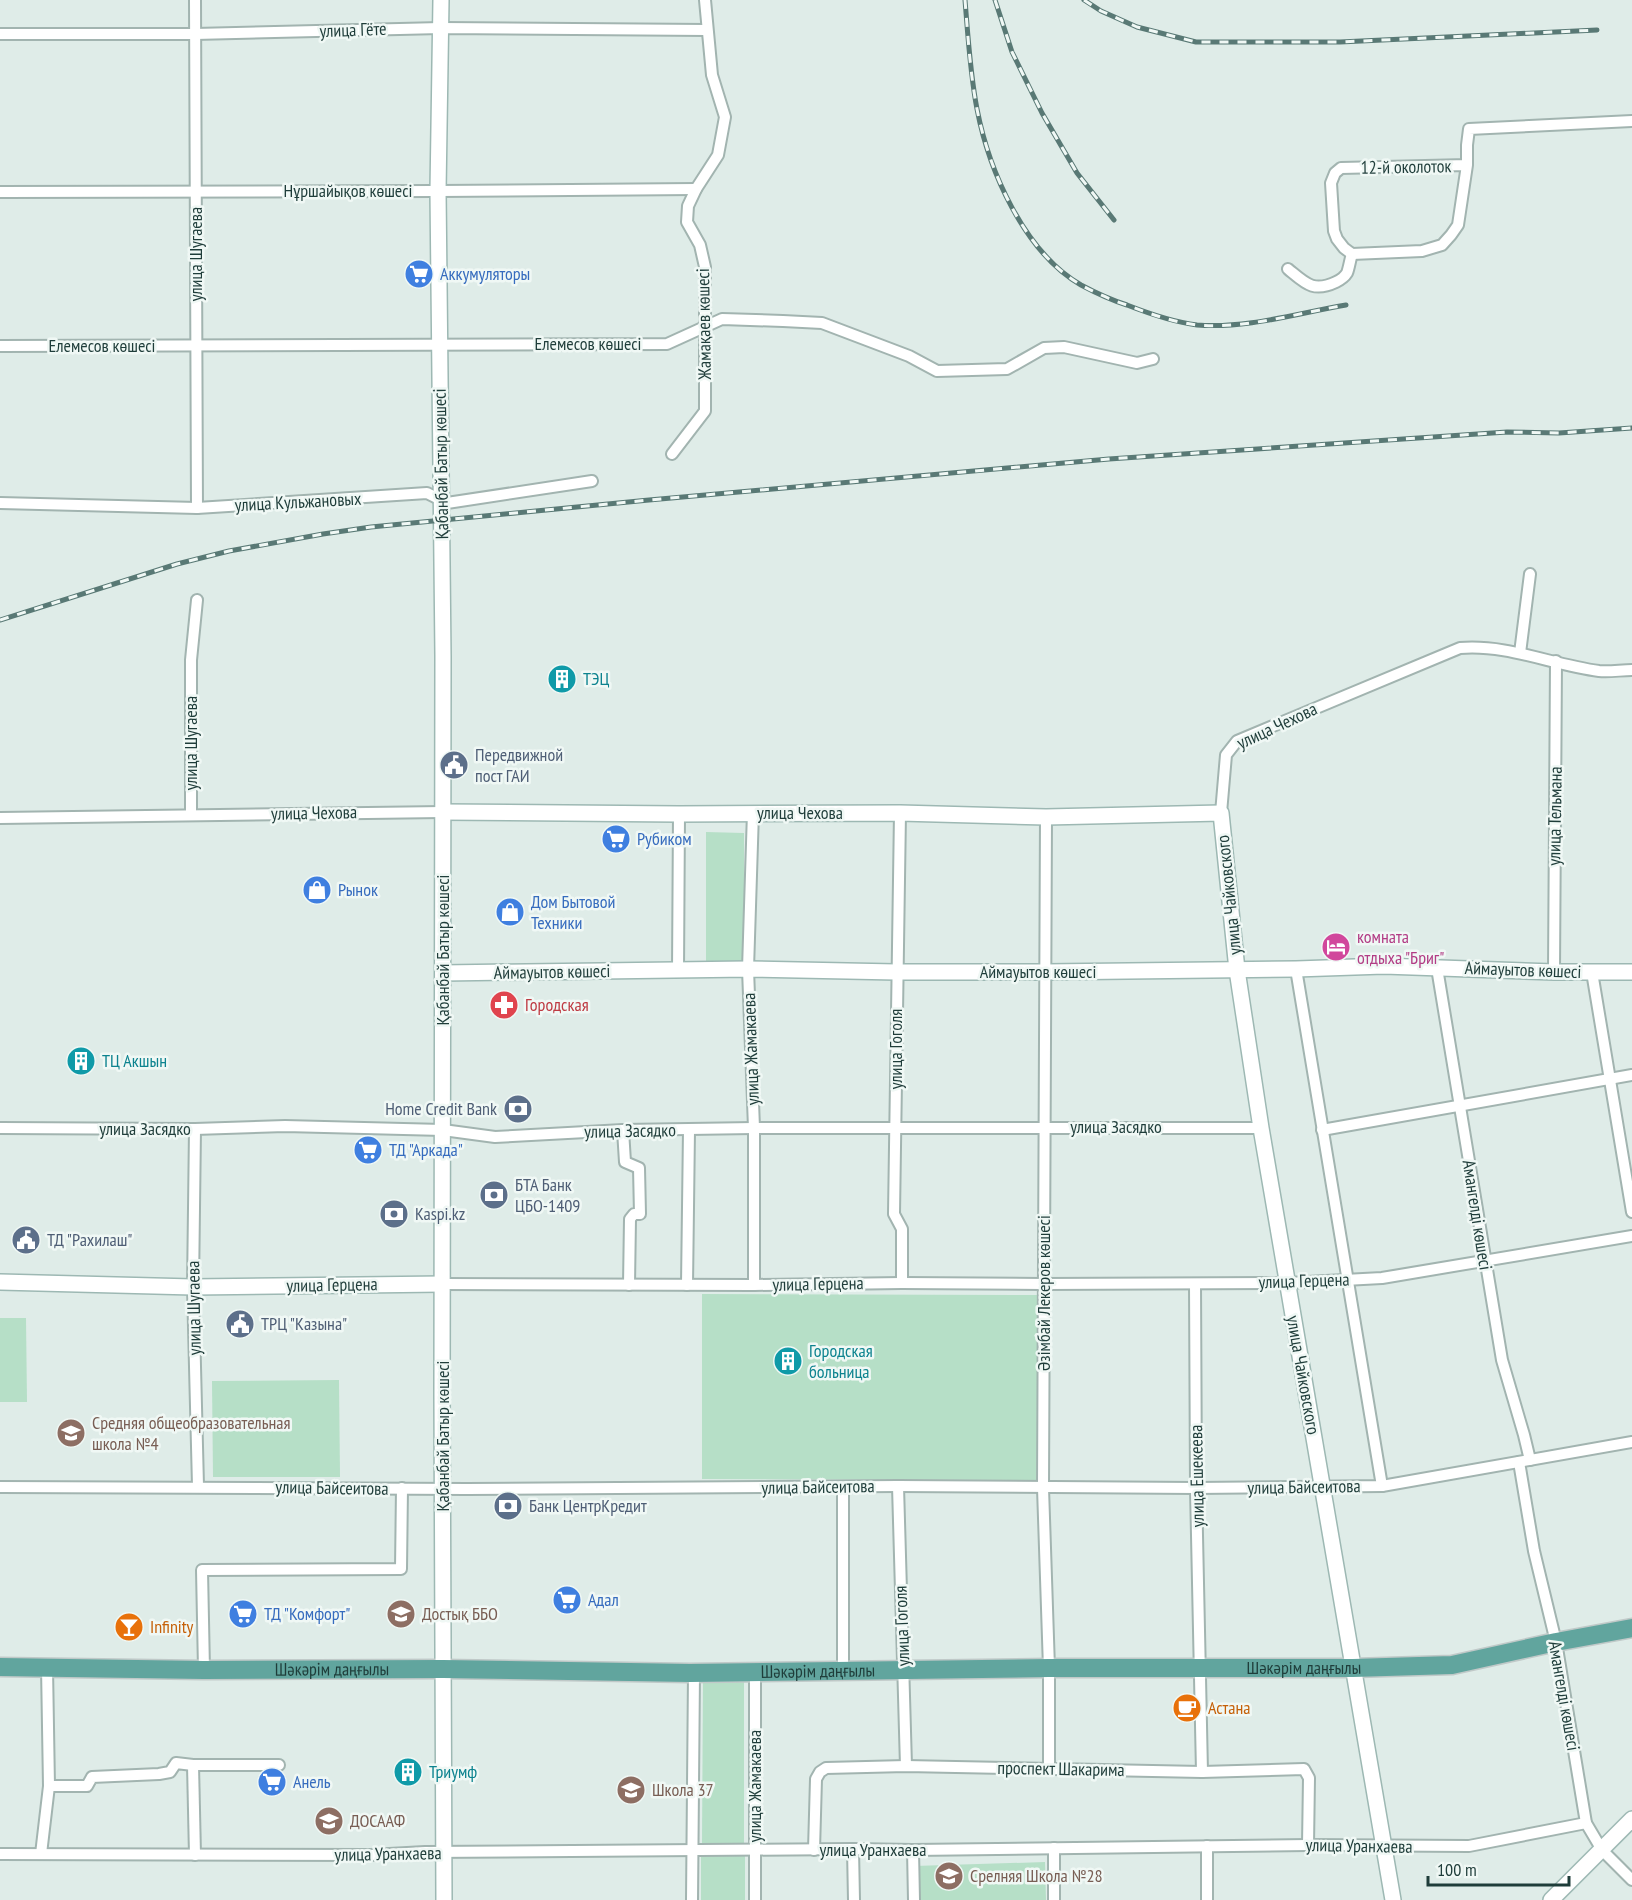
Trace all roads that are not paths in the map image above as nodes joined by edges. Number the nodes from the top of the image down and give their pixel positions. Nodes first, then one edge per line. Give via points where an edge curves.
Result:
1 (195, 0) edge
2 (441, 0) edge
3 (705, 0) edge
4 (441, 28) junction
5 (707, 30) junction
6 (0, 34) edge
7 (195, 34) junction
8 (1632, 121) edge
9 (1467, 165) junction
10 (696, 189) junction
11 (195, 191) junction
12 (0, 192) edge
13 (438, 192) junction
14 (1352, 254) junction
15 (1288, 269) dead end
16 (704, 326) junction
17 (196, 345) junction
18 (440, 345) junction
19 (0, 346) edge
20 (1154, 359) dead end
21 (672, 454) dead end
22 (592, 481) dead end
23 (441, 501) junction
24 (0, 503) edge
25 (197, 508) junction
26 (1530, 574) dead end
27 (197, 600) dead end
28 (1520, 653) junction
29 (1556, 661) junction
30 (1632, 670) edge
31 (443, 812) junction
32 (753, 812) junction
33 (900, 813) junction
34 (1221, 813) junction
35 (679, 814) junction
36 (191, 815) junction
37 (1046, 817) junction
38 (0, 818) edge
39 (1437, 968) junction
40 (748, 969) junction
41 (1296, 969) junction
42 (1237, 970) junction
43 (678, 971) junction
44 (896, 972) junction
45 (1046, 972) junction
46 (1554, 972) junction
47 (1592, 972) junction
48 (1632, 972) edge
49 (443, 973) junction
50 (1632, 1075) edge
51 (1609, 1079) junction
52 (1459, 1105) junction
53 (895, 1127) junction
54 (1045, 1127) junction
55 (0, 1128) edge
56 (754, 1128) junction
57 (1261, 1128) junction
58 (195, 1129) junction
59 (443, 1130) junction
60 (623, 1130) junction
61 (689, 1130) junction
62 (1322, 1130) junction
63 (1632, 1212) edge
64 (1632, 1236) edge
65 (1485, 1260) junction
66 (1347, 1279) junction
67 (0, 1282) edge
68 (902, 1283) junction
69 (1288, 1283) junction
70 (443, 1284) junction
71 (1043, 1284) junction
72 (1196, 1284) junction
73 (629, 1285) junction
74 (687, 1285) junction
75 (754, 1285) junction
76 (193, 1287) junction
77 (1632, 1442) edge
78 (1524, 1461) junction
79 (198, 1486) junction
80 (898, 1486) junction
81 (1382, 1486) junction
82 (0, 1487) edge
83 (1322, 1487) junction
84 (402, 1488) junction
85 (843, 1488) junction
86 (1043, 1488) junction
87 (1196, 1488) junction
88 (444, 1489) junction
89 (1632, 1628) edge
90 (1556, 1642) junction
91 (0, 1659) edge
92 (0, 1667) edge
93 (22, 1667) junction
94 (47, 1667) junction
95 (1050, 1668) junction
96 (1353, 1668) junction
97 (443, 1669) junction
98 (1200, 1669) junction
99 (204, 1670) junction
100 (903, 1670) junction
101 (843, 1672) junction
102 (693, 1673) junction
103 (755, 1673) junction
104 (193, 1765) junction
105 (279, 1765) dead end
106 (906, 1766) junction
107 (1049, 1768) junction
108 (1202, 1772) junction
109 (49, 1786) junction
110 (1632, 1818) edge
111 (1586, 1823) junction
112 (1308, 1845) junction
113 (1207, 1846) junction
114 (1383, 1847) junction
115 (1054, 1848) junction
116 (853, 1849) junction
117 (755, 1850) junction
118 (814, 1850) junction
119 (913, 1850) junction
120 (1602, 1850) junction
121 (692, 1851) junction
122 (445, 1853) junction
123 (0, 1854) edge
124 (41, 1854) junction
125 (195, 1856) junction
126 (1632, 1880) edge
127 (444, 1900) edge
128 (692, 1900) edge
129 (755, 1900) edge
130 (854, 1900) edge
131 (914, 1900) edge
132 (1054, 1900) edge
133 (1207, 1900) edge
134 (1393, 1900) edge
135 (1551, 1900) edge

1 - 7 street, улица Шугаева
2 - 4 street, Қабанбай Батыр көшесі
3 - 5 street, Жамақаев көшесі
4 - 5 street, улица Гёте
4 - 7 street, улица Гёте
4 - 13 street, Қабанбай Батыр көшесі
5 - 10 street, Жамақаев көшесі via 712,75 725,117 718,155
6 - 7 street, улица Гёте
7 - 11 street, улица Шугаева
8 - 9 street via 1469,129
9 - 14 street via 1458,225 1442,244 1422,251
9 - 14 street, 12-й околоток via 1341,168 1331,183 1336,239
10 - 13 street, Нұршайықов көшесі
10 - 16 street, Жамақаев көшесі via 688,206 687,222 700,245 705,267
11 - 12 street, Нұршайықов көшесі
11 - 13 street, Нұршайықов көшесі
11 - 17 street, улица Шугаева
13 - 18 street, Қабанбай Батыр көшесі
14 - 15 street via 1346,275 1325,287 1307,284
16 - 18 street, Елемесов көшесі via 668,344
16 - 20 street, Елемесов көшесі via 722,319 822,323 909,356 937,371 1007,369 1044,348 1065,347 1137,363
16 - 21 street, Жамақаев көшесі via 705,411
17 - 18 street, Елемесов көшесі
17 - 19 street, Елемесов көшесі
17 - 25 street, улица Шугаева
18 - 23 street, Қабанбай Батыр көшесі
22 - 23 street, улица Кульжановых
23 - 25 street, улица Кульжановых via 428,493
23 - 31 street, Қабанбай Батыр көшесі
24 - 25 street, улица Кульжановых
26 - 28 street
27 - 36 street, улица Шугаева via 191,660
28 - 29 street, улица Чехова
28 - 34 street, улица Чехова via 1479,646 1460,648 1237,741 1226,755
29 - 30 street, улица Чехова via 1600,671
29 - 46 street, улица Тельмана
31 - 35 street, улица Чехова
31 - 36 street, улица Чехова
31 - 49 street, Қабанбай Батыр көшесі
32 - 33 street, улица Чехова
32 - 35 street, улица Чехова
32 - 40 street, улица Жамакаева
33 - 37 street, улица Чехова
33 - 44 street, улица Гоголя
34 - 37 street, улица Чехова
34 - 42 street, улица Чайковского
35 - 43 street
36 - 38 street, улица Чехова
37 - 45 street, Әзімбай Лекеров көшесі
39 - 41 street, Аймауытов көшесі
39 - 46 street, Аймауытов көшесі
39 - 52 street, Амангелді көшесі
40 - 43 street, Аймауытов көшесі
40 - 44 street, Аймауытов көшесі
40 - 56 street, улица Жамакаева
41 - 42 street, Аймауытов көшесі
41 - 62 street
42 - 45 street, Аймауытов көшесі
42 - 57 street, улица Чайковского
43 - 49 street, Аймауытов көшесі
44 - 45 street, Аймауытов көшесі
44 - 53 street, улица Гоголя
45 - 54 street, Әзімбай Лекеров көшесі
46 - 47 street, Аймауытов көшесі
47 - 48 street, Аймауытов көшесі
47 - 51 street
49 - 59 street, Қабанбай Батыр көшесі
50 - 51 street
51 - 52 street
51 - 63 street
52 - 62 street
52 - 65 street, Амангелді көшесі
53 - 54 street, улица Засядко
53 - 56 street, улица Засядко
53 - 68 street, улица Гоголя via 894,1214 902,1229
54 - 57 street, улица Засядко
54 - 71 street, Әзімбай Лекеров көшесі
55 - 58 street, улица Засядко
56 - 61 street, улица Засядко
56 - 75 street, улица Жамакаева
57 - 69 street, улица Чайковского
58 - 59 street, улица Засядко via 285,1126
58 - 76 street, улица Шугаева
59 - 60 street, улица Засядко via 495,1137
59 - 70 street, Қабанбай Батыр көшесі
60 - 61 street, улица Засядко
60 - 73 street via 624,1162 639,1168 640,1214 630,1219
61 - 74 street
62 - 66 street
64 - 65 street, улица Герцена
65 - 66 street, улица Герцена via 1382,1278
65 - 78 street, Амангелді көшесі via 1502,1360 1524,1435
66 - 69 street, улица Герцена
66 - 81 street
67 - 76 street, улица Герцена
68 - 71 street, улица Герцена
68 - 75 street, улица Герцена
69 - 72 street, улица Герцена
69 - 83 street, улица Чайковского
70 - 73 street, улица Герцена
70 - 76 street, улица Герцена
70 - 88 street, Қабанбай Батыр көшесі
71 - 72 street, улица Герцена
71 - 86 street, Әзімбай Лекеров көшесі
72 - 87 street, улица Ешекеева
73 - 74 street, улица Герцена
74 - 75 street, улица Герцена
76 - 79 street, улица Шугаева
77 - 78 street, улица Байсеитова
78 - 81 street, улица Байсеитова
78 - 90 street, Амангелді көшесі via 1534,1551
79 - 82 street, улица Байсеитова
79 - 84 street, улица Байсеитова
80 - 85 street, улица Байсеитова
80 - 86 street, улица Байсеитова
80 - 100 street, улица Гоголя
81 - 83 street, улица Байсеитова
83 - 87 street, улица Байсеитова
83 - 96 street, улица Чайковского
84 - 88 street, улица Байсеитова
84 - 99 street via 401,1569 202,1570
85 - 88 street, улица Байсеитова
85 - 101 street
86 - 87 street, улица Байсеитова
86 - 95 street, Әзімбай Лекеров көшесі
87 - 98 street, улица Ешекеева
88 - 97 street, Қабанбай Батыр көшесі
89 - 90 main road, Шәкәрім даңғылы
90 - 96 main road, Шәкәрім даңғылы via 1452,1665
90 - 111 street, Амангелді көшесі
91 - 93 main road
92 - 93 main road, Шәкәрім даңғылы
93 - 94 main road, Шәкәрім даңғылы
94 - 99 main road, Шәкәрім даңғылы
94 - 109 street
95 - 98 main road, Шәкәрім даңғылы
95 - 100 main road, Шәкәрім даңғылы
95 - 107 street, Әзімбай Лекеров көшесі
96 - 98 main road, Шәкәрім даңғылы
96 - 114 street, улица Чайковского
97 - 99 main road, Шәкәрім даңғылы
97 - 102 main road, Шәкәрім даңғылы
97 - 122 street, Қабанбай Батыр көшесі
98 - 108 street, улица Ешекеева
100 - 101 main road, Шәкәрім даңғылы
100 - 106 street, улица Гоголя
101 - 103 main road, Шәкәрім даңғылы
102 - 103 main road, Шәкәрім даңғылы
102 - 121 street
103 - 117 street, улица Жамакаева
104 - 105 street
104 - 109 street via 176,1763 170,1772 159,1774 92,1777 87,1786
104 - 125 street
106 - 107 street, проспект Шакарима
106 - 118 street, проспект Шакарима via 826,1768 820,1772 816,1779
107 - 108 street, проспект Шакарима
108 - 112 street, проспект Шакарима via 1304,1769 1310,1778
109 - 124 street
110 - 120 street
111 - 114 street, улица Уранхаева via 1469,1846
111 - 120 street, Амангелді көшесі
112 - 113 street, улица Уранхаева
112 - 114 street, улица Уранхаева
113 - 115 street, улица Уранхаева
113 - 133 street
114 - 134 street, улица Чайковского
115 - 119 street, улица Уранхаева
115 - 132 street
116 - 118 street, улица Уранхаева
116 - 119 street, улица Уранхаева
116 - 130 street
117 - 118 street, улица Уранхаева
117 - 121 street, улица Уранхаева
117 - 129 street, улица Жамакаева
119 - 131 street
120 - 126 street, Амангелді көшесі
120 - 135 street
121 - 122 street, улица Уранхаева
121 - 128 street
122 - 125 street, улица Уранхаева
122 - 127 street, Қабанбай Батыр көшесі
123 - 124 street, улица Уранхаева
124 - 125 street, улица Уранхаева

